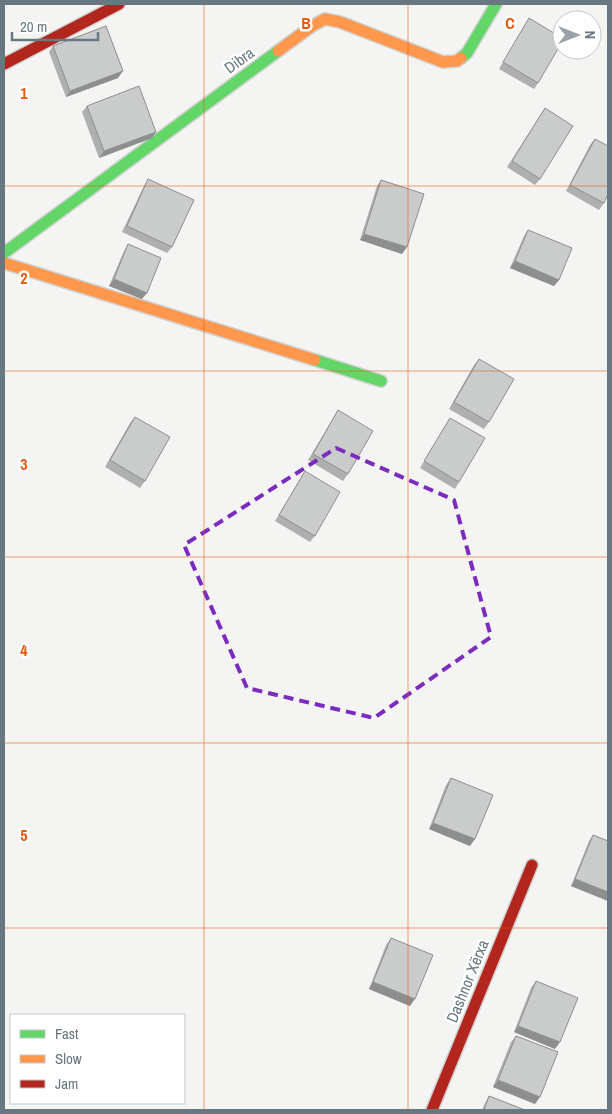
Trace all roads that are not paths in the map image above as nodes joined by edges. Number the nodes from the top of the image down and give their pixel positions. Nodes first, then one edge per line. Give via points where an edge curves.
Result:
1 (119, 4) edge
2 (496, 4) edge
3 (4, 64) edge
4 (4, 253) edge
5 (4, 263) edge
6 (381, 381) dead end
7 (532, 865) dead end
8 (432, 1110) edge

1 - 3 street
2 - 4 street, Dibra via 467,52 457,61 443,62 325,19
5 - 6 street
7 - 8 street, Dashnor Xërxa

